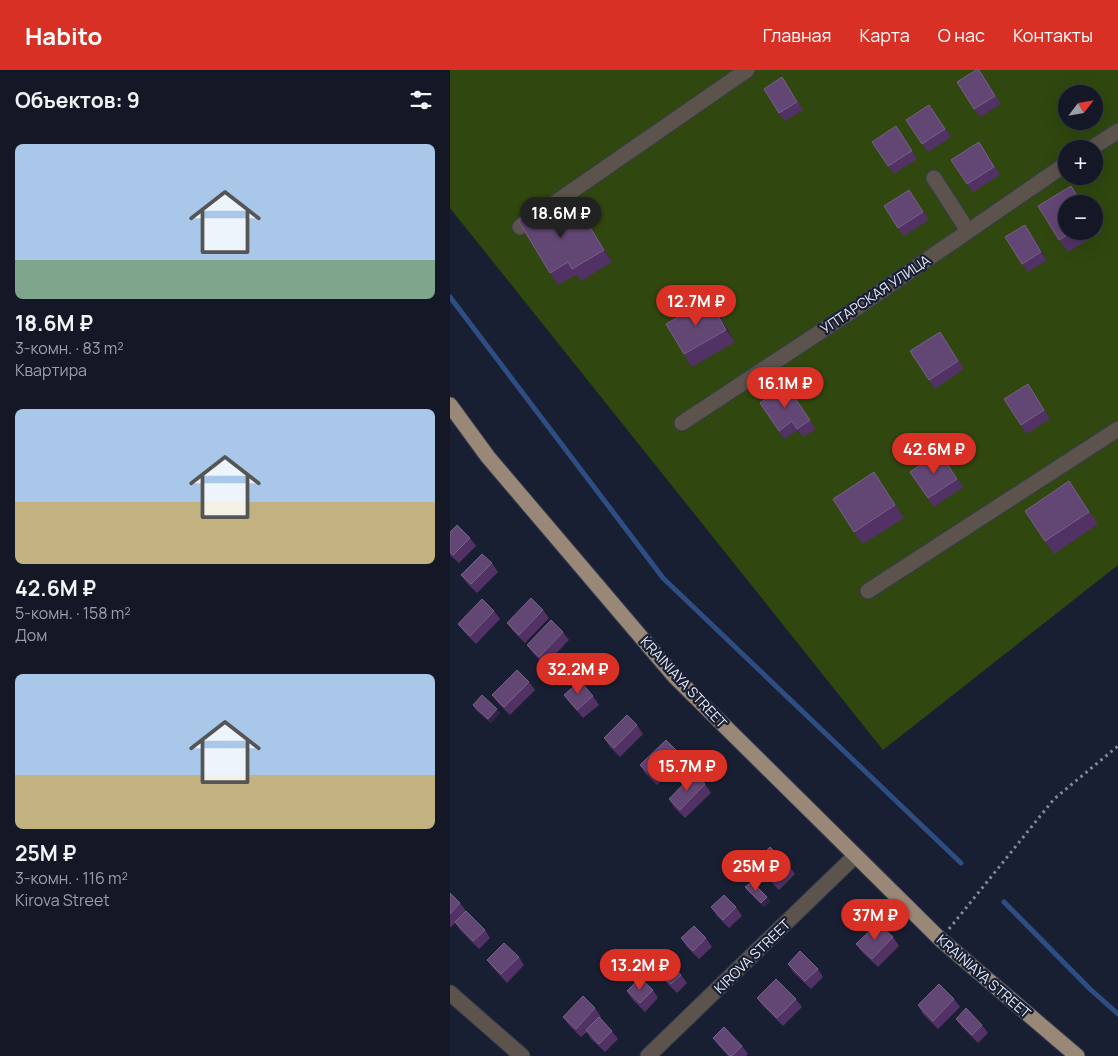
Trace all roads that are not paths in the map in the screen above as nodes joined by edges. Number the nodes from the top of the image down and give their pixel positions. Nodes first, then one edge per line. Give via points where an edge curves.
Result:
1 (747, 70) edge
2 (1118, 131) edge
3 (1103, 141) edge
4 (1058, 169) edge
5 (934, 178) dead end
6 (520, 227) edge
7 (968, 231) junction
8 (450, 405) edge
9 (682, 423) dead end
10 (1118, 429) edge
11 (868, 591) dead end
12 (855, 856) junction
13 (450, 993) edge
14 (522, 1056) edge
15 (648, 1056) edge
16 (1077, 1056) edge

1 - 6 street
2 - 3 street
4 - 7 street, УПТАРСКАЯ УЛИЦА
5 - 7 street
7 - 9 street, УПТАРСКАЯ УЛИЦА
8 - 12 main road, KRAINIAYA STREET via 488,457 675,676
10 - 11 street
12 - 15 street, KIROVA STREET
12 - 16 main road, KRAINIAYA STREET via 940,939
13 - 14 street

